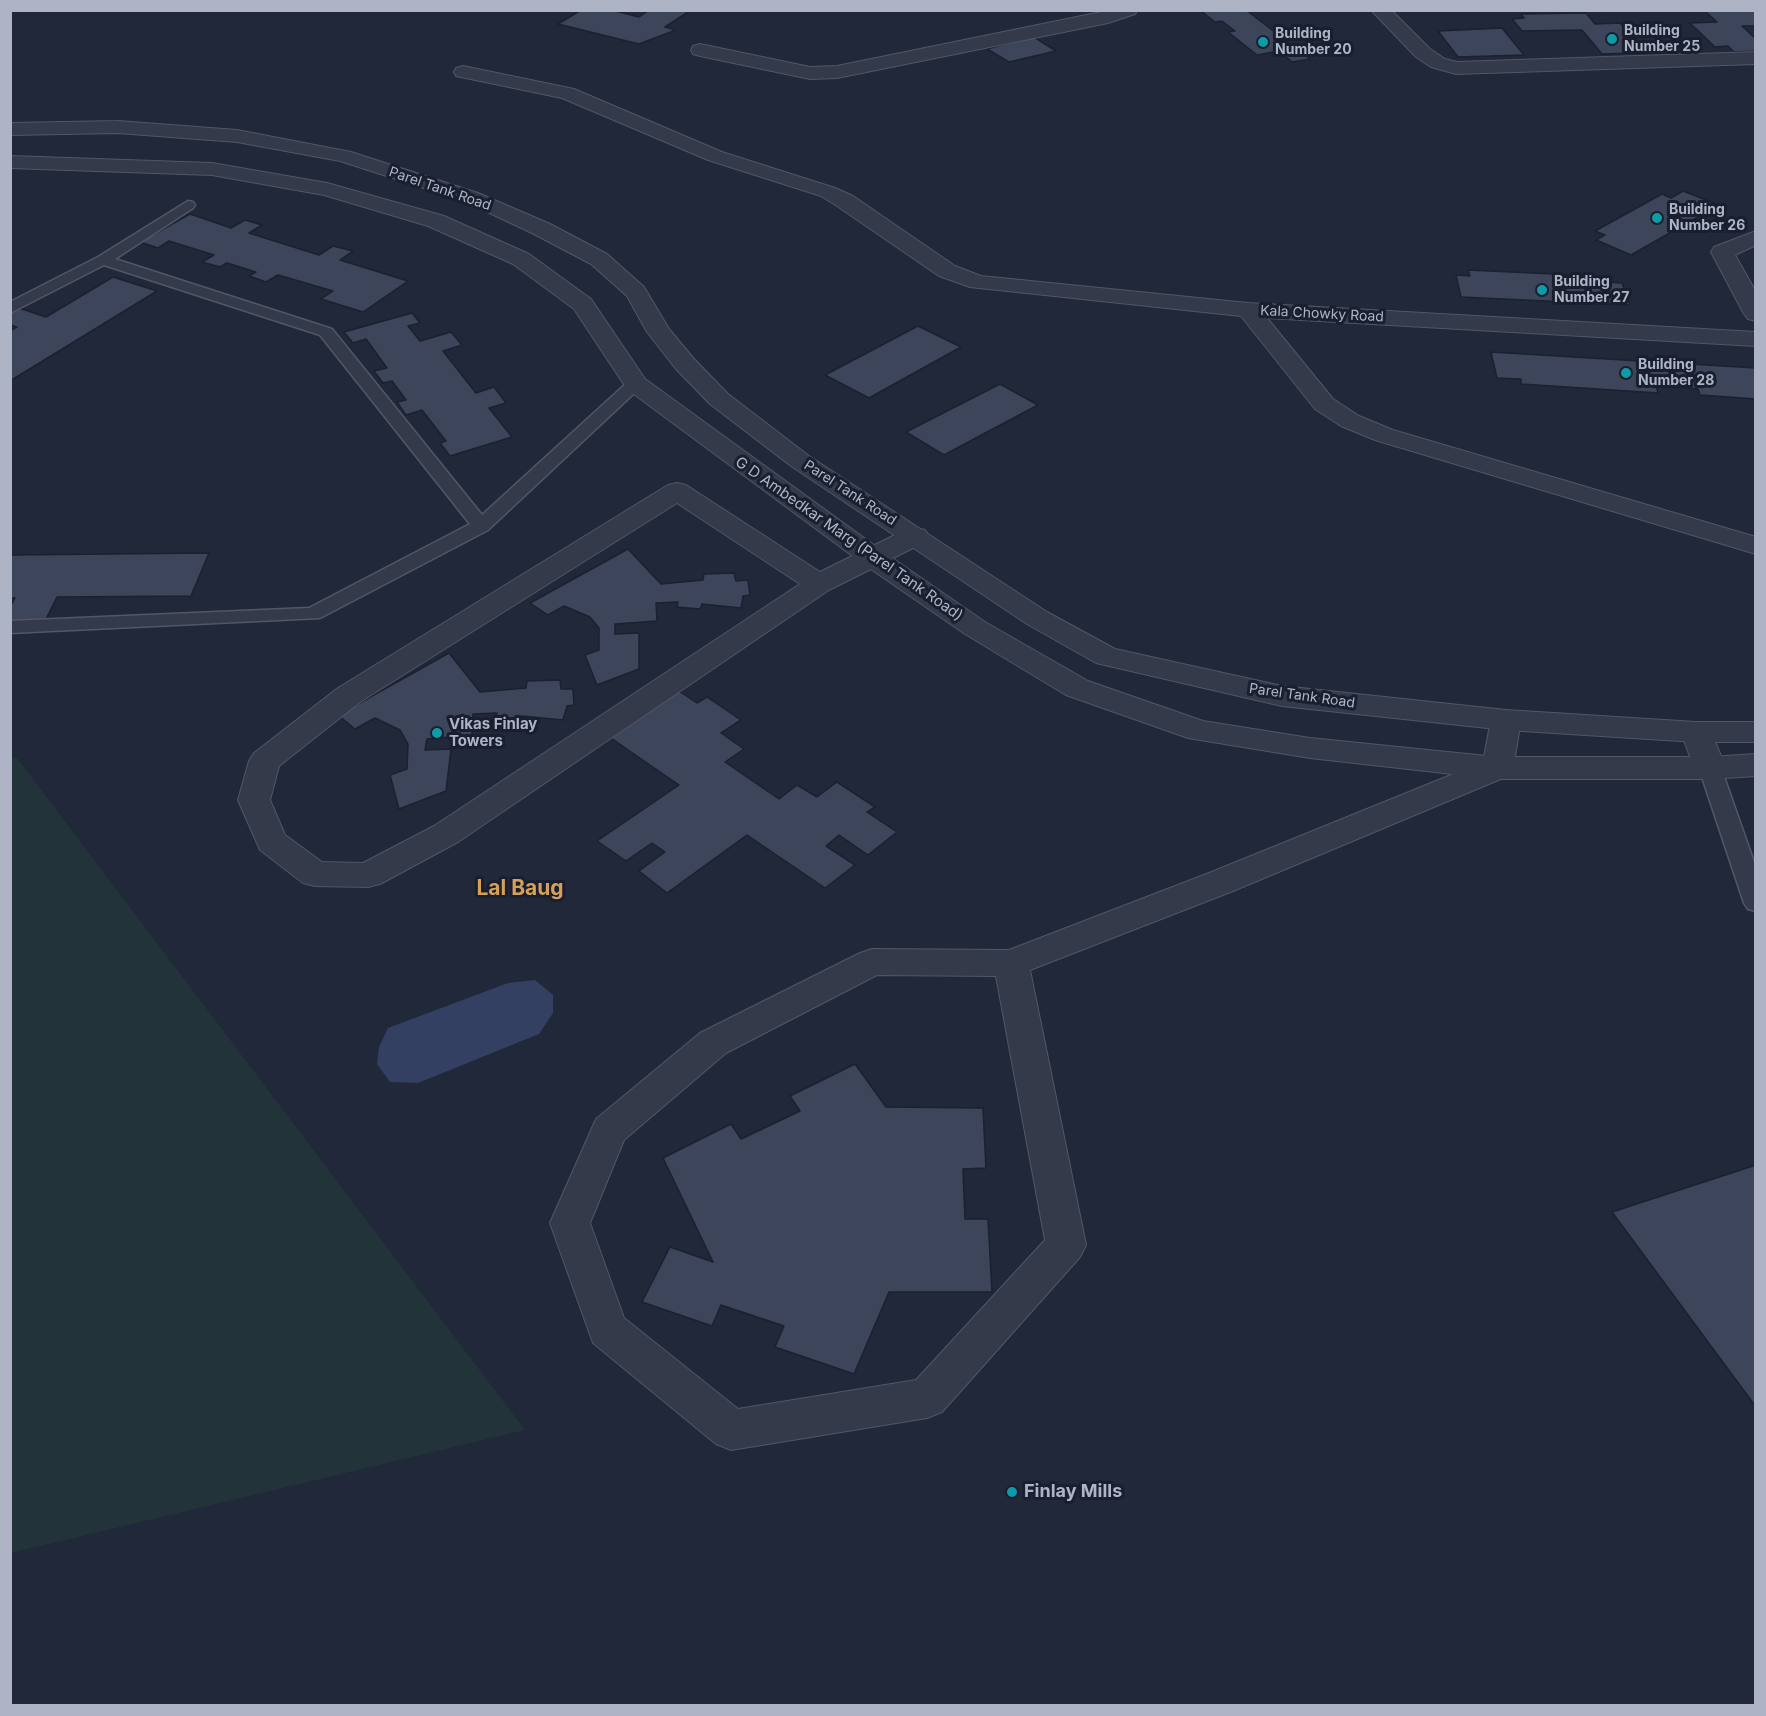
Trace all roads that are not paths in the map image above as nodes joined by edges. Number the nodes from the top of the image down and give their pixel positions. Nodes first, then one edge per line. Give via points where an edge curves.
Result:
1 (1129, 10) edge
2 (1380, 10) edge
3 (700, 50) dead end
4 (1755, 58) edge
5 (463, 72) dead end
6 (10, 129) edge
7 (10, 162) edge
8 (188, 205) dead end
9 (1755, 237) edge
10 (104, 260) junction
11 (10, 308) edge
12 (1248, 310) junction
13 (1755, 314) edge
14 (1755, 339) edge
15 (636, 384) junction
16 (719, 399) junction
17 (674, 414) junction
18 (481, 526) junction
19 (915, 536) junction
20 (1755, 546) edge
21 (872, 556) junction
22 (819, 584) junction
23 (10, 627) edge
24 (1506, 720) junction
25 (1696, 732) junction
26 (1755, 732) edge
27 (1755, 765) edge
28 (1497, 768) junction
29 (1710, 768) junction
30 (1755, 903) edge
31 (1011, 963) junction

1 - 3 street via 1107,18 837,72 810,73
2 - 4 street via 1423,53 1456,68
5 - 12 street via 567,93 715,156 828,192 960,278
6 - 16 street, Parel Tank Road via 118,127 237,136 344,156 471,197 599,259 636,292 659,332
7 - 15 street, G D Ambedkar Marg (Parel Tank Road) via 212,169 327,189 436,221 521,259 583,304
8 - 10 lane
9 - 13 street via 1722,252
10 - 11 lane
10 - 18 lane via 326,332
12 - 14 street, Kala Chowky Road
12 - 20 street, Kala Chowky Road via 1324,404 1350,422
15 - 17 street, G D Ambedkar Marg (Parel Tank Road)
15 - 18 lane
16 - 17 street
16 - 19 street, Parel Tank Road via 800,460
17 - 21 street, G D Ambedkar Marg (Parel Tank Road)
18 - 23 lane via 314,614
19 - 21 street
19 - 24 street, Parel Tank Road via 1037,618 1106,656 1282,696
21 - 22 street
21 - 28 street, G D Ambedkar Marg (Parel Tank Road) via 975,628 1077,688 1199,731 1310,748
22 - 22 street via 446,834 368,875 315,874 272,842 254,800 265,761 349,695 677,491
24 - 25 street, Parel Tank Road
24 - 28 street
25 - 26 street, Parel Tank Road
25 - 29 street
27 - 29 street, G D Ambedkar Marg (Parel Tank Road)
28 - 29 street, G D Ambedkar Marg (Parel Tank Road)
28 - 31 street via 1221,882
29 - 30 lane
31 - 31 street via 1066,1245 927,1398 731,1430 608,1330 570,1223 609,1130 713,1042 872,962

